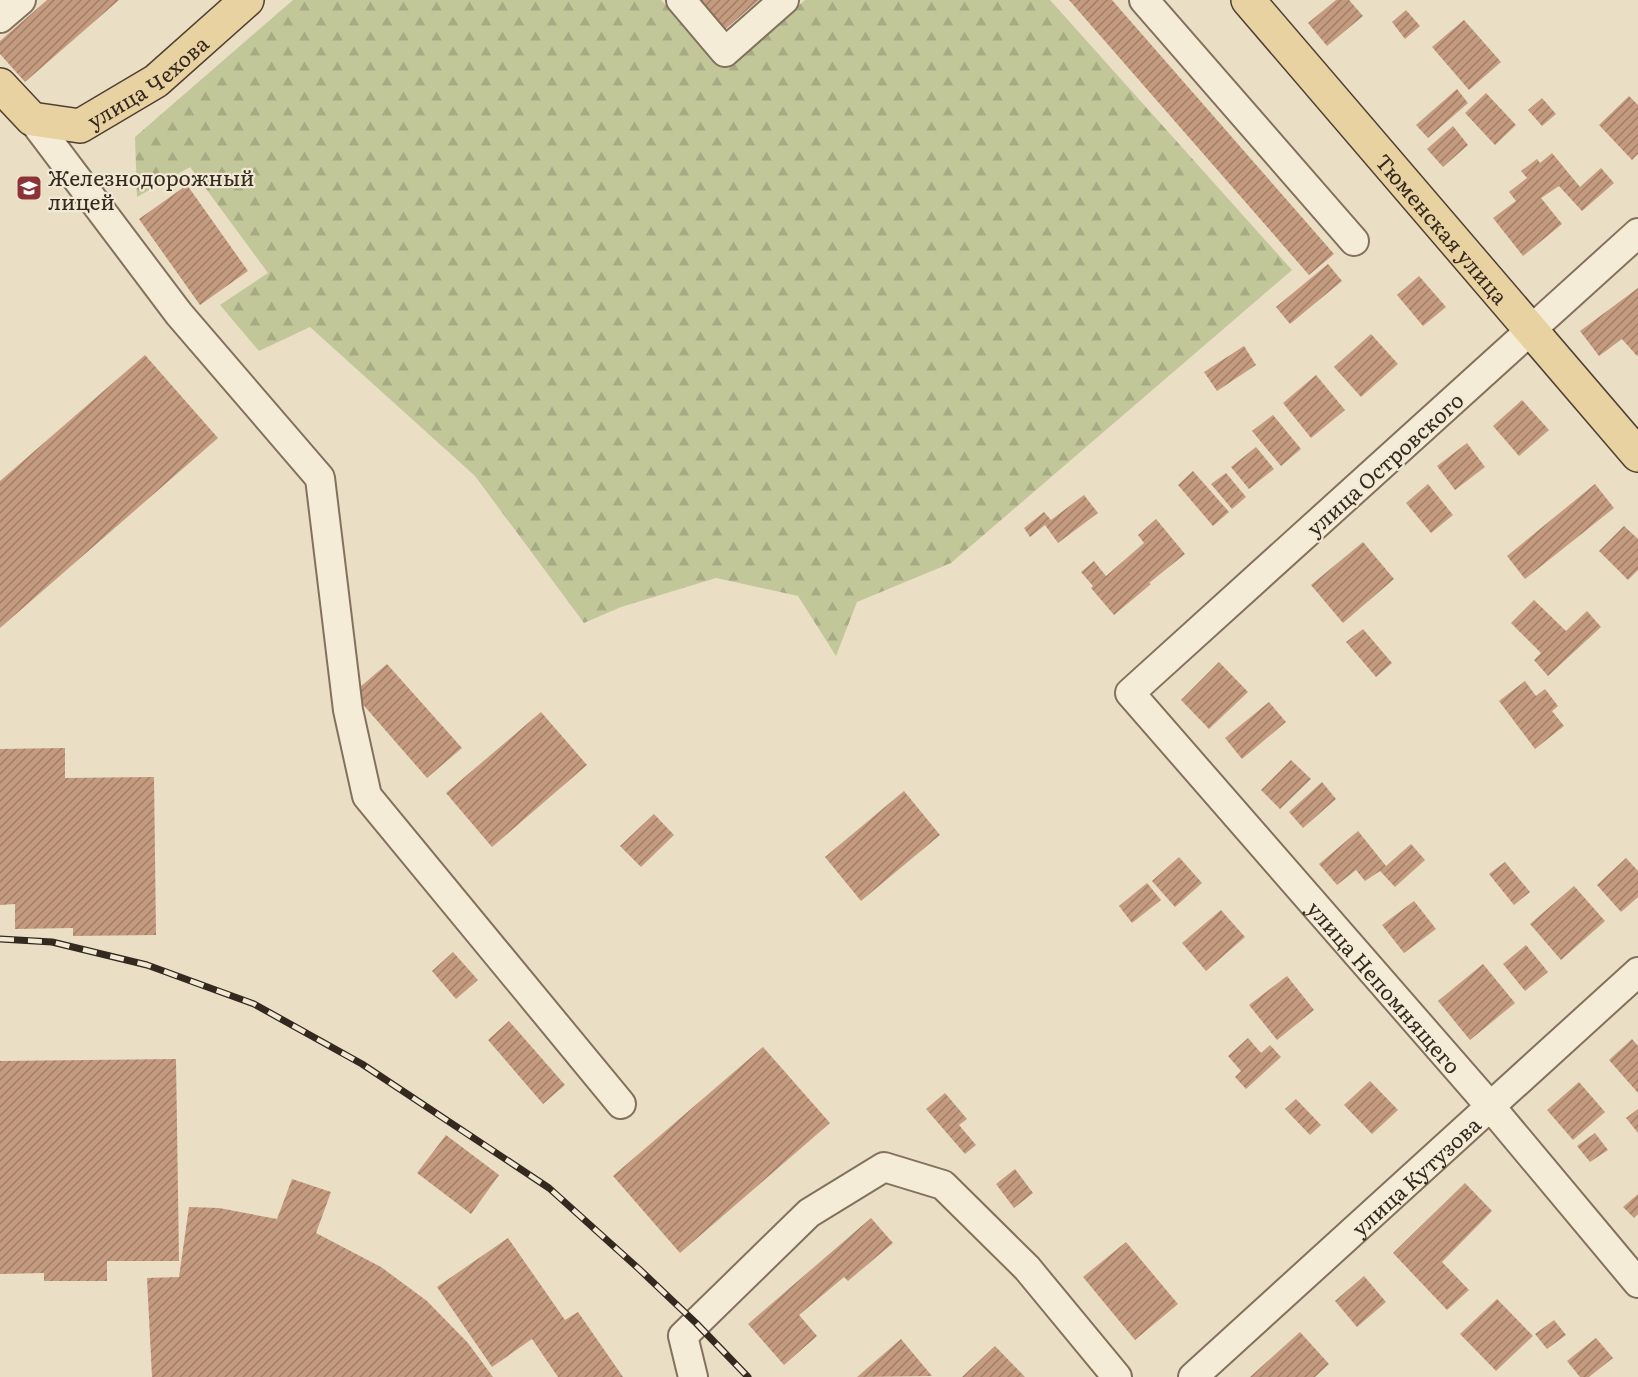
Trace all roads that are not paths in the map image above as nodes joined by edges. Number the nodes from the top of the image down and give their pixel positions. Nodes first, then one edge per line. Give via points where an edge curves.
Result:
1 (21, 0) edge
2 (247, 0) edge
3 (681, 0) edge
4 (784, 0) edge
5 (1144, 0) edge
6 (1248, 0) edge
7 (0, 18) edge
8 (0, 85) edge
9 (32, 119) junction
10 (1638, 233) edge
11 (1354, 241) dead end
12 (1532, 329) junction
13 (1638, 455) edge
14 (1130, 693) joint
15 (1638, 972) edge
16 (621, 1104) dead end
17 (1490, 1106) junction
18 (1638, 1283) edge
19 (693, 1377) edge
20 (1117, 1377) edge
21 (1193, 1377) edge

1 - 7 street
2 - 9 main road, улица Чехова via 156,81 80,126
3 - 4 street via 725,52
5 - 11 street
6 - 12 main road, Тюменская улица
8 - 9 main road
9 - 16 street via 178,314 320,478 348,710 367,796
10 - 12 street, улица Островского
12 - 13 main road, Тюменская улица
12 - 14 street, улица Островского
14 - 17 street, улица Непомнящего
15 - 17 street, улица Кутузова
17 - 18 street, улица Непомнящего
17 - 21 street, улица Кутузова
19 - 20 street via 683,1336 809,1213 884,1167 943,1185 1027,1268

